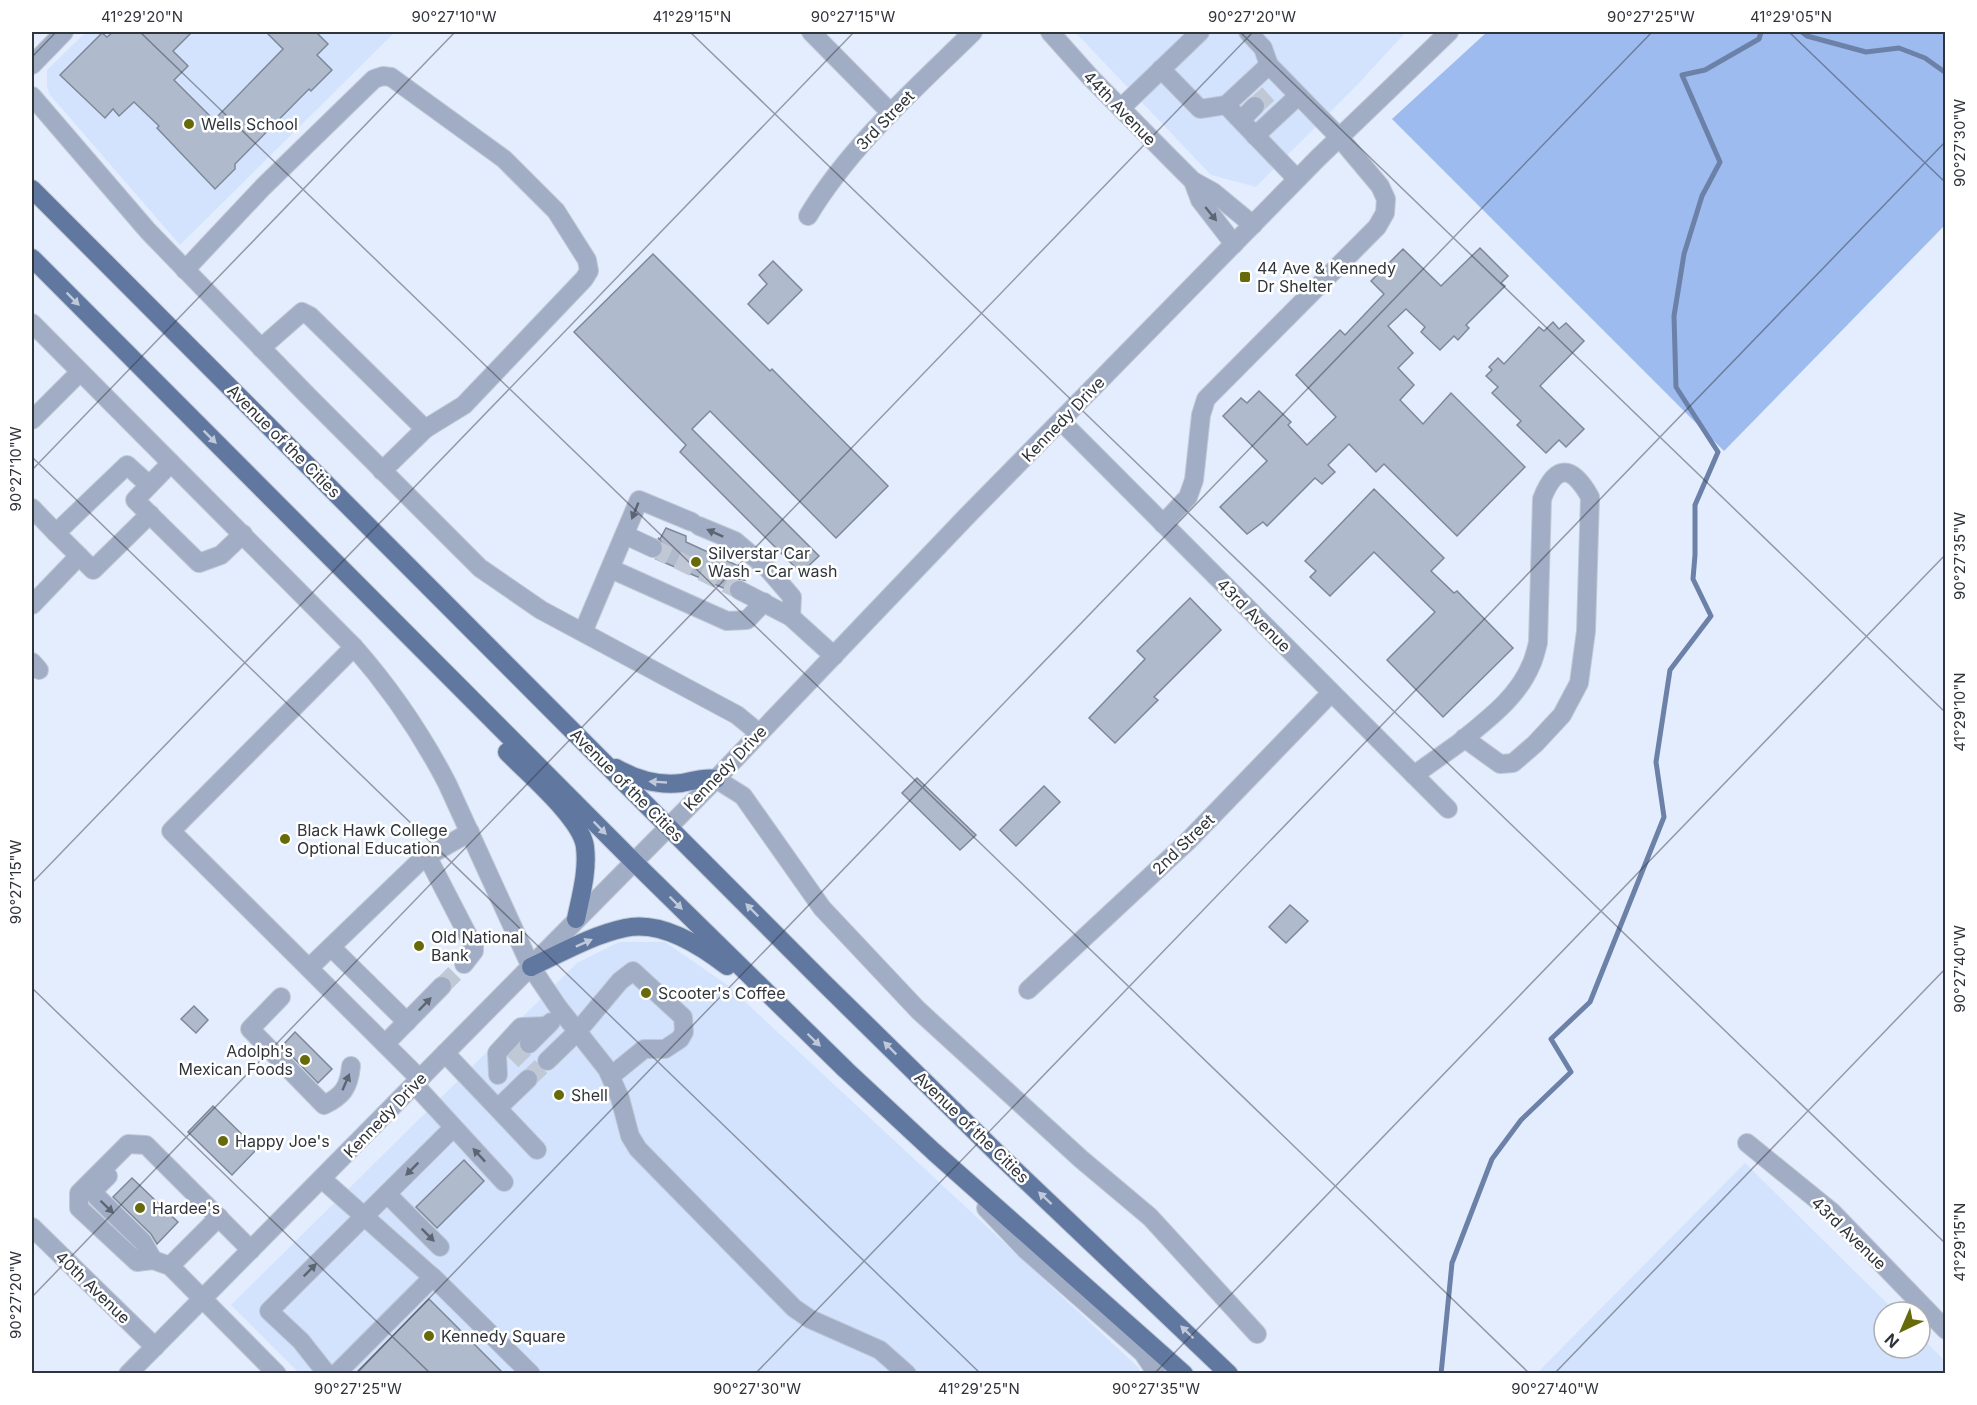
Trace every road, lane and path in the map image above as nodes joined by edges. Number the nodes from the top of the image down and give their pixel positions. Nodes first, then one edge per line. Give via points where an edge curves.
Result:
1 (64, 32) edge
2 (811, 32) edge
3 (973, 32) edge
4 (1050, 32) edge
5 (1200, 32) edge
6 (1248, 32) edge
7 (1449, 32) edge
8 (1269, 64) junction
9 (32, 65) edge
10 (1161, 69) junction
11 (32, 96) edge
12 (1298, 96) junction
13 (1226, 105) junction
14 (1255, 106) tunnel mouth
15 (1121, 108) junction
16 (891, 113) junction
17 (1241, 120) junction
18 (1256, 136) junction
19 (1339, 137) junction
20 (1297, 179) junction
21 (1193, 181) junction
22 (32, 189) edge
23 (808, 216) dead end
24 (1253, 225) junction
25 (1234, 244) junction
26 (32, 258) edge
27 (185, 270) junction
28 (32, 323) edge
29 (261, 348) junction
30 (80, 372) junction
31 (32, 420) edge
32 (1061, 421) junction
33 (425, 429) junction
34 (171, 463) junction
35 (382, 471) junction
36 (149, 485) junction
37 (32, 508) edge
38 (150, 514) junction
39 (1163, 524) junction
40 (56, 533) junction
41 (243, 534) junction
42 (625, 535) junction
43 (653, 548) tunnel mouth
44 (79, 556) junction
45 (339, 566) junction
46 (611, 569) junction
47 (739, 590) tunnel mouth
48 (764, 602) junction
49 (32, 605) edge
50 (791, 617) junction
51 (583, 632) junction
52 (354, 647) junction
53 (834, 656) junction
54 (1332, 693) junction
55 (759, 733) junction
56 (1464, 738) junction
57 (602, 760) junction
58 (1414, 774) junction
59 (716, 779) junction
60 (1448, 809) dead end
61 (668, 826) junction
62 (470, 832) junction
63 (427, 856) junction
64 (634, 862) junction
65 (576, 919) junction
66 (331, 947) junction
67 (469, 958) dead end
68 (531, 967) junction
69 (309, 968) junction
70 (442, 986) tunnel mouth
71 (1028, 990) dead end
72 (281, 997) dead end
73 (780, 1006) junction
74 (562, 1012) junction
75 (407, 1022) junction
76 (547, 1026) junction
77 (578, 1031) junction
78 (385, 1044) junction
79 (529, 1044) tunnel mouth
80 (445, 1053) junction
81 (512, 1061) tunnel mouth
82 (547, 1061) tunnel mouth
83 (351, 1066) dead end
84 (498, 1075) junction
85 (611, 1076) junction
86 (528, 1079) tunnel mouth
87 (417, 1082) junction
88 (481, 1092) junction
89 (498, 1108) junction
90 (453, 1128) junction
91 (1747, 1143) dead end
92 (537, 1150) dead end
93 (934, 1152) junction
94 (322, 1179) junction
95 (504, 1182) dead end
96 (387, 1194) junction
97 (364, 1216) junction
98 (219, 1217) junction
99 (32, 1227) edge
100 (440, 1247) dead end
101 (251, 1250) junction
102 (162, 1263) junction
103 (433, 1277) junction
104 (202, 1298) junction
105 (1946, 1329) edge
106 (1257, 1334) dead end
107 (154, 1347) junction
108 (1228, 1373) edge
109 (128, 1374) edge
110 (278, 1374) edge
111 (327, 1374) edge
112 (336, 1374) edge
113 (531, 1374) edge
114 (908, 1374) edge
115 (1157, 1374) edge
116 (1184, 1374) edge

1 - 9 street
2 - 16 street
3 - 16 street, 3rd Street
4 - 15 street, 44th Avenue
5 - 10 street
6 - 8 street via 1263,48
7 - 19 street, Kennedy Drive
8 - 12 street via 1279,84
8 - 13 street
10 - 13 street via 1200,110
10 - 15 street
11 - 27 street
12 - 18 street
12 - 19 street
13 - 17 street
14 - 17 street
15 - 21 street, 44th Avenue
16 - 23 street, 3rd Street via 846,160
17 - 18 street
18 - 20 street
19 - 20 street, Kennedy Drive
19 - 39 street via 1380,186 1386,198 1384,213 1377,227 1206,399 1194,480 1188,497
20 - 24 street, Kennedy Drive
21 - 24 street, 44th Avenue
21 -> 25 street, 44th Avenue via 1200,200
22 - 57 main road, Avenue of the Cities
24 - 25 street, Kennedy Drive
25 - 32 street, Kennedy Drive
26 -> 45 main road
27 - 29 street
27 - 33 street via 374,79 391,77 511,167 556,211 587,261 589,271 464,405
28 - 30 street
29 - 33 street via 302,312
29 - 35 street
30 - 31 street
30 - 34 street
32 - 39 street, 43rd Avenue
32 - 53 street, Kennedy Drive
33 - 35 street
34 - 36 street
34 - 41 street
35 - 51 street via 480,568 541,610
36 - 38 street via 135,500
36 - 40 street via 127,465
37 - 40 street
38 - 41 street via 199,563 221,555
38 - 44 street via 93,570
39 - 54 street, 43rd Avenue
40 - 44 street
41 - 52 street
42 - 43 street
42 - 46 street
50 -> 42 street via 792,597 768,569 735,541 639,500
44 - 49 street
45 -> 64 main road
45 - 65 main road via 425,668 577,826 586,857
46 - 48 street via 727,621 747,620
46 - 51 street
47 - 48 street
48 - 50 street
50 - 53 street
51 - 55 street via 737,715
52 - 62 street via 415,726
52 - 69 street via 171,831
53 - 55 street, Kennedy Drive
54 - 58 street, 43rd Avenue
54 - 71 street, 2nd Street via 1187,842
55 - 59 street, Kennedy Drive
56 - 56 street via 1491,717 1516,690 1531,666 1538,643 1542,499 1557,476 1572,473 1590,497 1587,631 1579,683 1562,715 1513,763 1500,764
56 - 58 street
59 -> 57 main road via 651,783
57 - 61 main road, Avenue of the Cities
58 - 60 street, 43rd Avenue
59 - 61 street, Kennedy Drive
59 - 106 street via 743,796 822,908 876,967 978,1066 1150,1218
61 - 64 street, Kennedy Drive
108 -> 61 main road, Avenue of the Cities via 912,1070
62 - 63 street
62 - 68 street
63 - 66 street
63 - 67 street via 474,947
64 - 65 street, Kennedy Drive
64 -> 73 main road
65 - 68 street, Kennedy Drive
66 - 69 street
66 - 75 street
68 -> 73 main road via 598,937 639,927 686,939
68 - 74 street
68 - 80 street, Kennedy Drive
69 - 78 street
75 -> 70 street
72 -> 83 street via 250,1029 324,1105 338,1099 349,1081
73 -> 93 main road
74 - 76 street
74 - 77 street
75 - 78 street
76 - 79 street
76 - 84 street via 521,1027 497,1053
77 - 82 street
77 - 85 street
77 - 85 street via 633,971 683,1017 684,1032 680,1039 664,1049 644,1049
78 - 87 street
80 - 87 street, Kennedy Drive
80 - 88 street
81 - 84 street
84 - 88 street
85 - 114 street via 638,1149 794,1308 810,1320 880,1350
86 - 89 street
87 - 90 street
87 - 94 street, Kennedy Drive
88 - 89 street
89 - 92 street
95 -> 90 street
90 -> 96 street
91 - 105 street, 43rd Avenue via 1832,1212
93 - 115 street via 1026,1250 1143,1353
93 - 116 main road
94 - 97 street
94 - 101 street, Kennedy Drive
96 - 97 street
96 -> 100 street
97 - 103 street
111 -> 97 street via 301,1341 269,1311
98 - 101 street
98 - 102 street
98 - 102 street via 146,1145 128,1144 79,1193 79,1208 137,1262
99 - 107 street, 40th Avenue
101 - 104 street, Kennedy Drive
102 - 104 street
103 - 112 street
103 - 113 street
104 - 107 street, Kennedy Drive
104 - 110 street
107 - 109 street, Kennedy Drive

